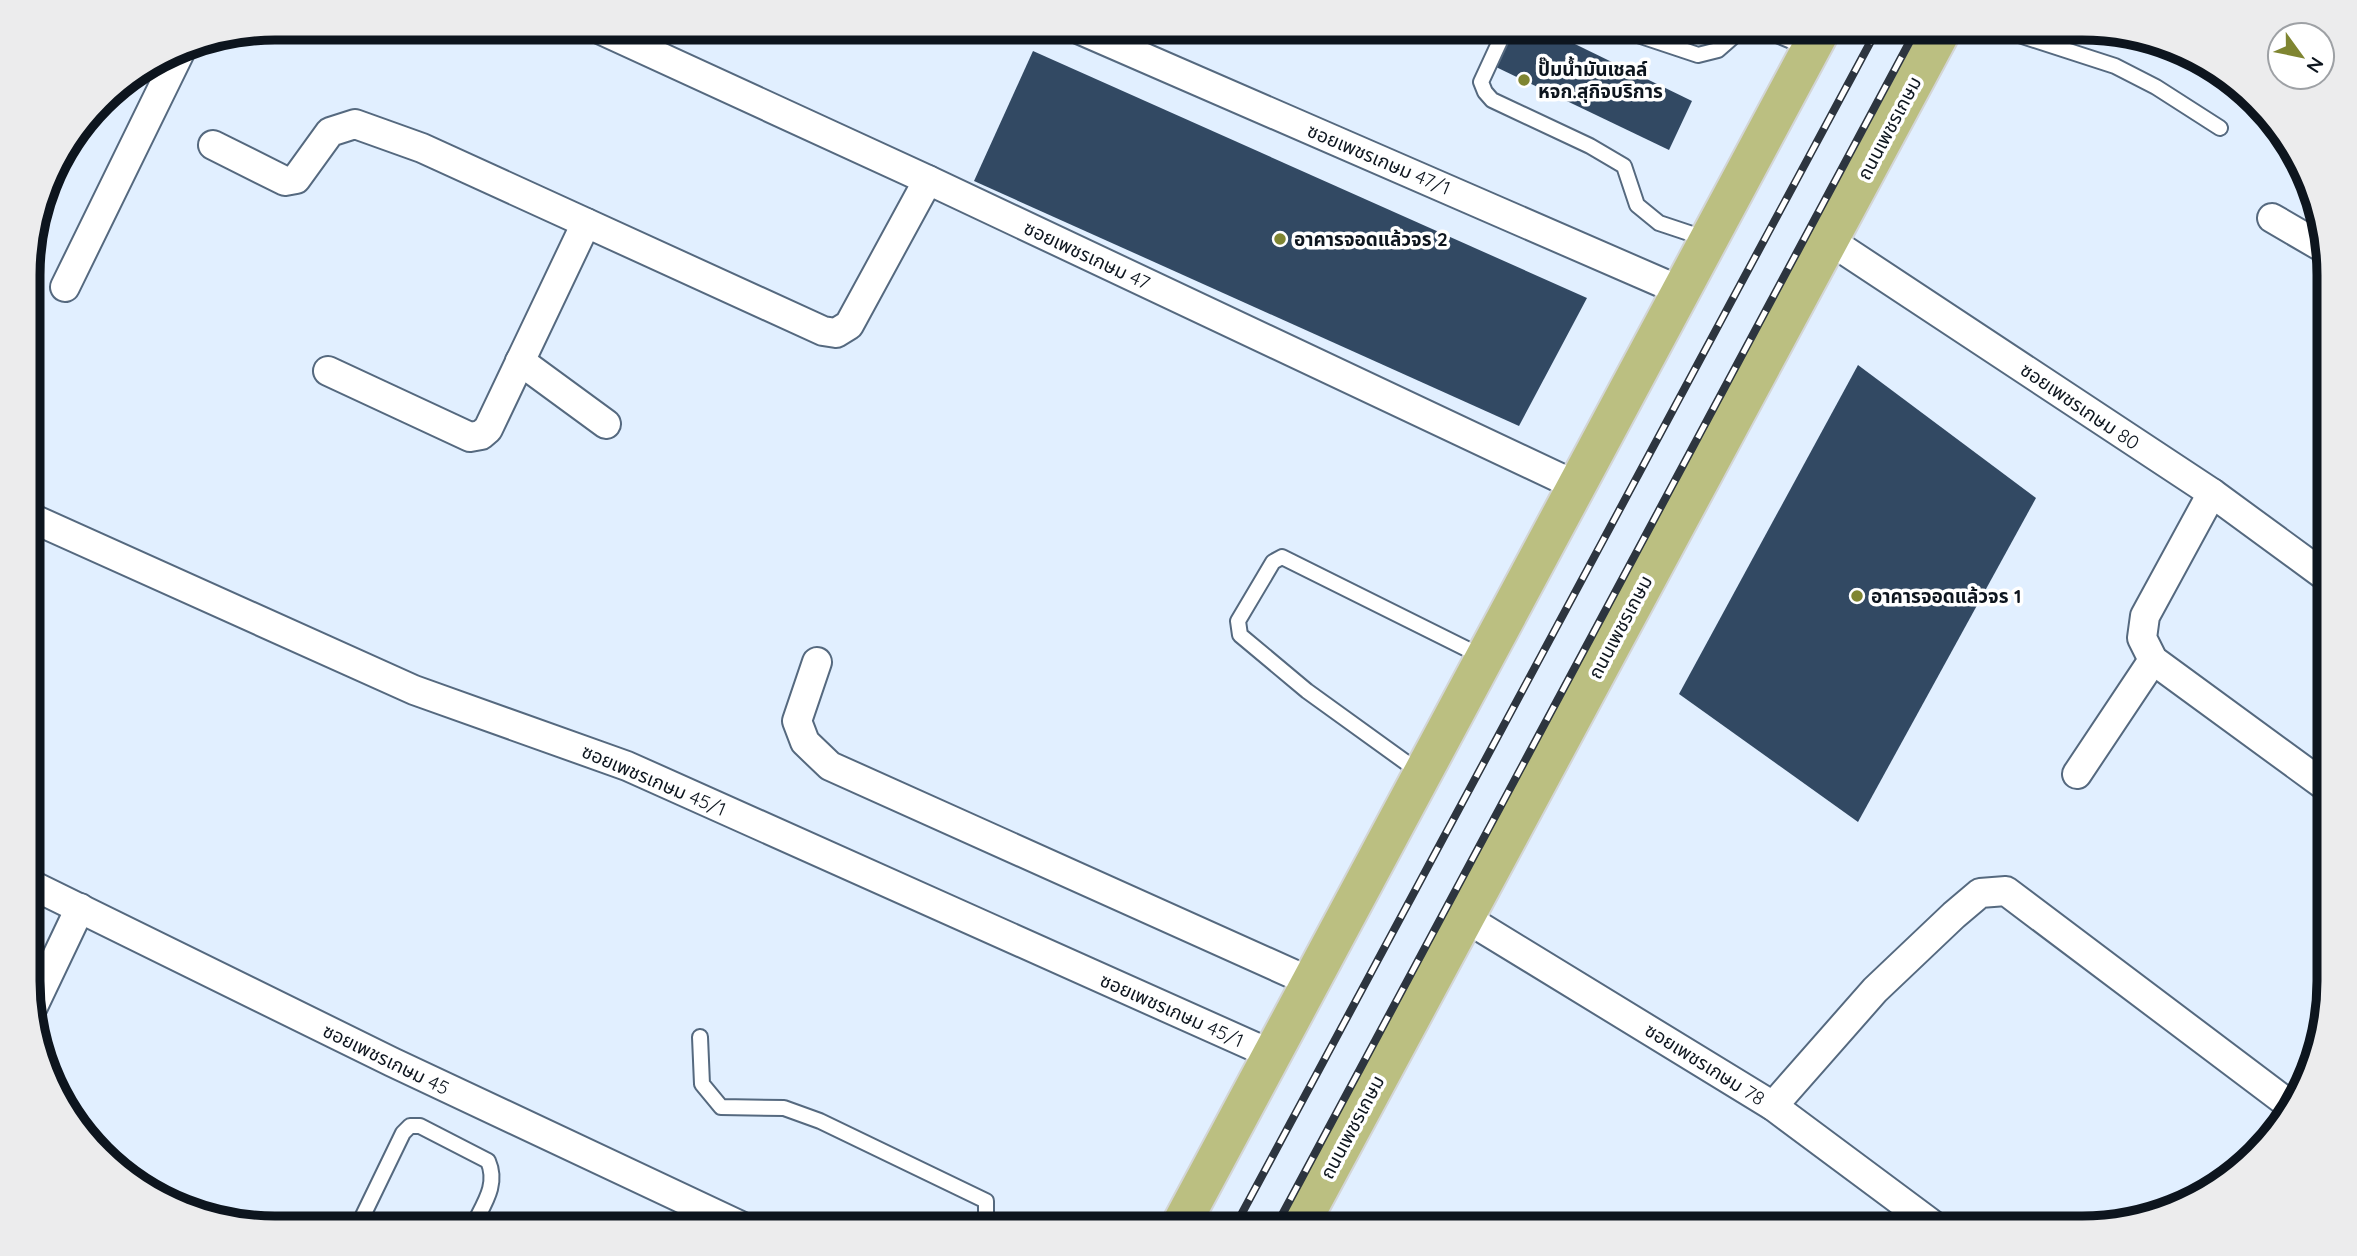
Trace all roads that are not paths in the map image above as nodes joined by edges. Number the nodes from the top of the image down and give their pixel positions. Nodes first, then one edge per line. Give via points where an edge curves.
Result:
1 (623, 40) edge
2 (1104, 40) edge
3 (1500, 40) edge
4 (1653, 40) edge
5 (1729, 40) edge
6 (1816, 40) edge
7 (1937, 40) edge
8 (2035, 40) edge
9 (174, 63) edge
10 (2220, 128) dead end
11 (213, 145) dead end
12 (928, 180) junction
13 (2272, 218) dead end
14 (586, 223) junction
15 (1709, 240) junction
16 (1829, 240) junction
17 (2315, 243) edge
18 (65, 287) dead end
19 (1681, 291) junction
20 (520, 361) junction
21 (328, 372) dead end
22 (606, 424) dead end
23 (1577, 486) junction
24 (2212, 493) junction
25 (41, 522) edge
26 (2317, 571) edge
27 (1485, 658) junction
28 (2153, 660) junction
29 (817, 662) dead end
30 (1422, 774) junction
31 (2077, 774) dead end
32 (2317, 781) edge
33 (40, 889) edge
34 (80, 908) junction
35 (1464, 916) junction
36 (1311, 982) junction
37 (41, 991) edge
38 (701, 1037) dead end
39 (1273, 1055) junction
40 (2284, 1100) edge
41 (1773, 1106) junction
42 (1305, 1215) edge
43 (1914, 1215) edge
44 (363, 1216) edge
45 (478, 1216) edge
46 (719, 1216) edge
47 (986, 1216) edge
48 (1186, 1216) edge

1 - 12 street, ซอยเพชรเกษม 47
2 - 19 street, ซอยเพชรเกษม 47/1
3 - 15 lane via 1481,82 1493,100 1623,166 1637,205 1659,223
4 - 5 lane via 1699,55 1718,50
6 - 15 main road
7 - 16 main road, ถนนเพชรเกษม
8 - 10 lane via 2115,66
9 - 18 street
11 - 14 street via 285,181 296,179 330,132 355,124 422,148
12 - 14 street via 849,324 836,333
12 - 23 street, ซอยเพชรเกษม 47
13 - 17 street
14 - 20 street
15 - 19 main road
16 - 24 street, ซอยเพชรเกษม 80
16 - 35 main road, ถนนเพชรเกษม
19 - 23 main road
20 - 21 street via 488,429 470,437
20 - 22 street
23 - 27 main road
24 - 26 street, ซอยเพชรเกษม 80
24 - 28 street via 2145,616 2142,638
25 - 39 street, ซอยเพชรเกษม 45/1 via 414,690 627,766
27 - 30 main road
27 - 30 lane via 1282,557 1273,562 1238,621 1240,635 1307,691
28 - 31 street
28 - 32 street
29 - 36 street via 797,720 805,742 830,766
30 - 36 main road
33 - 34 street, ซอยเพชรเกษม 45
34 - 37 street
34 - 46 street, ซอยเพชรเกษม 45 via 391,1062
35 - 41 street, ซอยเพชรเกษม 78
35 - 42 main road, ถนนเพชรเกษม
36 - 39 main road
38 - 47 lane via 702,1084 721,1107 784,1108 820,1121 986,1200
39 - 48 main road
40 - 41 street via 2007,891 1980,893 1954,915 1875,990
41 - 43 street, ซอยเพชรเกษม 78
44 - 45 lane via 410,1126 420,1126 488,1161 492,1187

